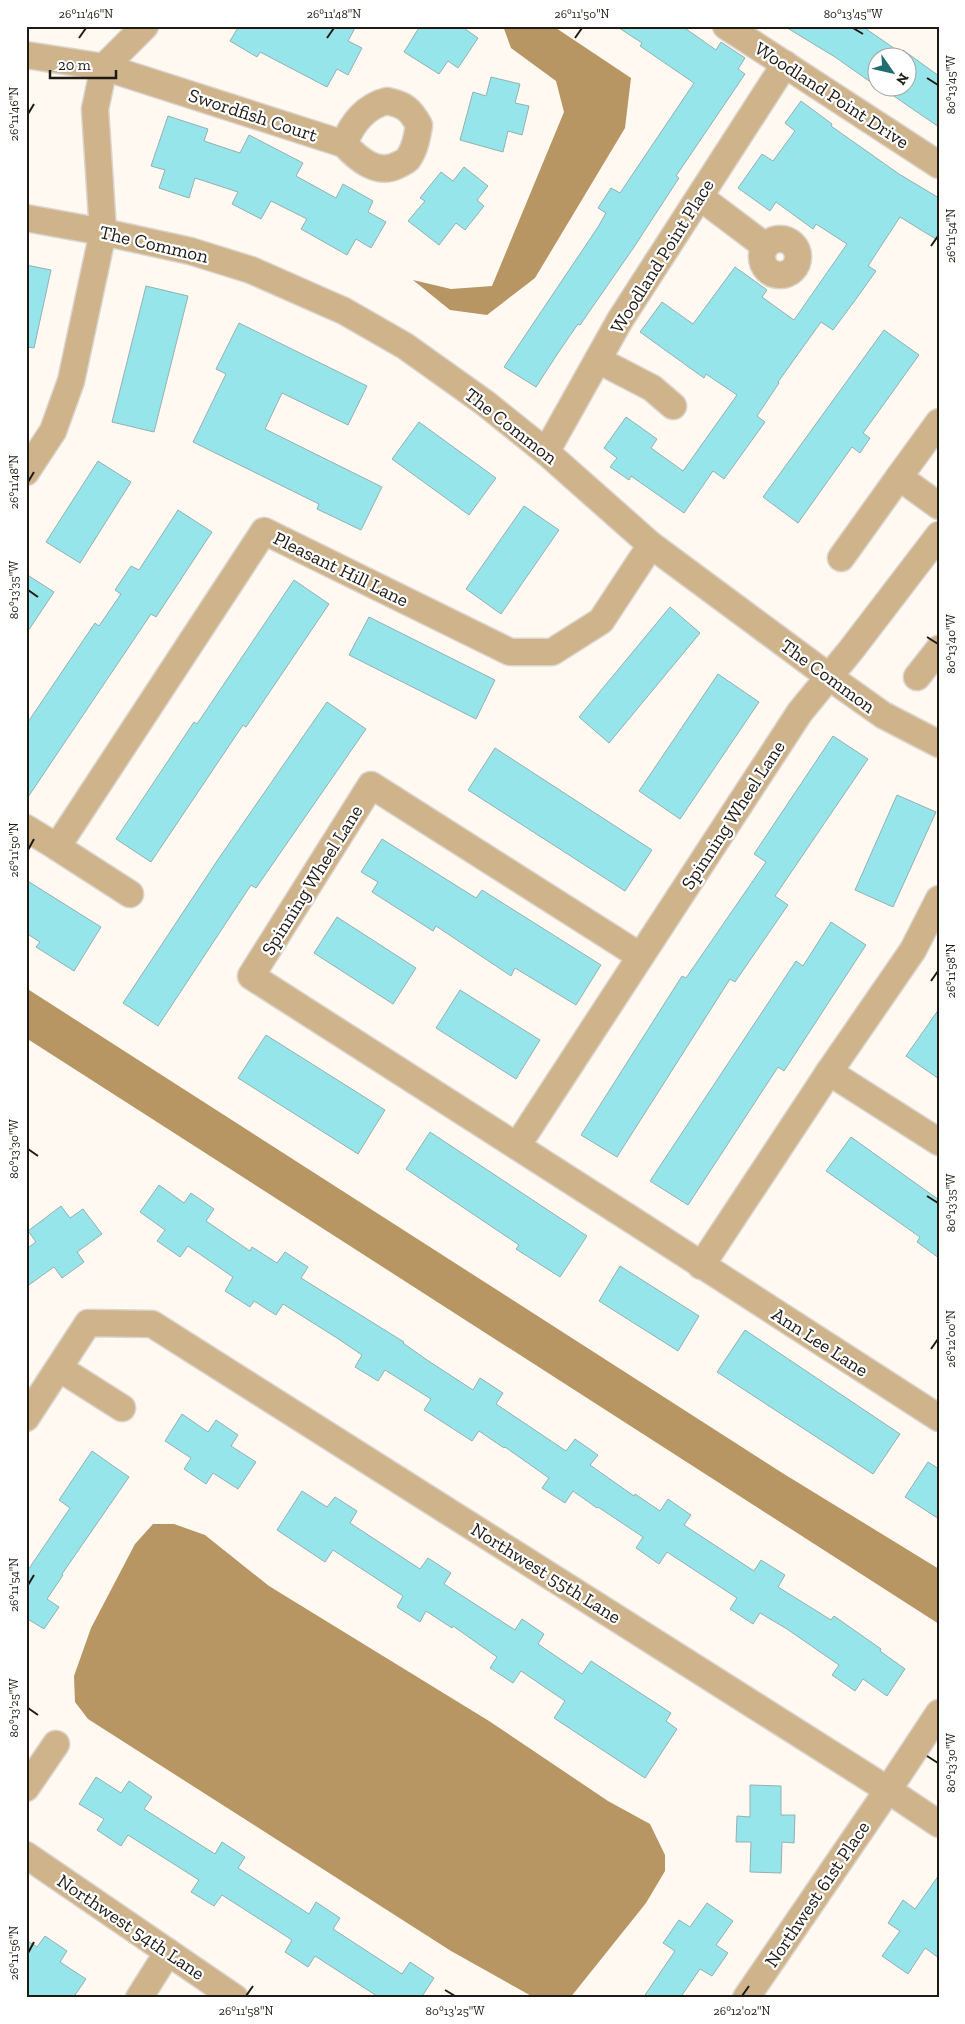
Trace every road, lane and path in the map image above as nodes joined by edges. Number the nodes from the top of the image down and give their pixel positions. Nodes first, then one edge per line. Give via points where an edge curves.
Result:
1 (145, 26) edge
2 (726, 26) edge
3 (26, 55) edge
4 (785, 64) junction
5 (104, 67) junction
6 (344, 144) dead end
7 (939, 165) edge
8 (700, 197) junction
9 (26, 218) edge
10 (103, 232) junction
11 (766, 246) dead end
12 (598, 360) junction
13 (673, 406) dead end
14 (939, 422) edge
15 (546, 452) junction
16 (26, 472) edge
17 (899, 477) junction
18 (939, 506) edge
19 (939, 535) edge
20 (651, 545) junction
21 (841, 558) dead end
22 (939, 649) edge
23 (828, 676) junction
24 (917, 678) dead end
25 (939, 744) edge
26 (26, 828) edge
27 (57, 847) junction
28 (130, 894) dead end
29 (939, 899) edge
30 (640, 956) junction
31 (829, 1072) junction
32 (939, 1142) edge
33 (517, 1146) junction
34 (640, 1224) joint
35 (701, 1266) junction
36 (59, 1368) junction
37 (122, 1408) dead end
38 (26, 1418) edge
39 (939, 1418) edge
40 (939, 1713) edge
41 (56, 1744) dead end
42 (26, 1788) edge
43 (888, 1790) junction
44 (939, 1824) edge
45 (26, 1855) edge
46 (168, 1952) junction
47 (139, 1998) edge
48 (235, 1998) edge
49 (746, 1998) edge

1 - 5 street
2 - 4 street, Woodland Point Drive
3 - 5 street, Swordfish Court
4 - 7 street, Woodland Point Drive
4 - 8 street, Woodland Point Place
5 - 6 street, Swordfish Court
5 - 10 street via 94,109
8 - 11 street
8 - 12 street, Woodland Point Place via 620,320
9 - 10 street, The Common
10 - 15 street, The Common via 190,251 251,270 344,311 404,346 485,403
10 - 16 street via 71,382 53,431
12 - 13 street via 652,388
12 - 15 street, Woodland Point Place
14 - 17 street
15 - 20 street, The Common
17 - 18 street
17 - 21 street
19 - 23 street, Spinning Wheel Lane
20 - 23 street, The Common
20 - 27 street, Pleasant Hill Lane via 601,621 552,652 510,652 264,532
22 - 24 street
23 - 25 street, The Common via 883,715
23 - 30 street, Spinning Wheel Lane via 800,712
26 - 27 street
27 - 28 street
29 - 31 street via 913,950
30 - 33 street, Spinning Wheel Lane
30 - 33 street, Spinning Wheel Lane via 371,785 251,976
31 - 32 street
31 - 35 street
33 - 34 street, Spinning Wheel Lane
34 - 35 street, Ann Lee Lane
35 - 39 street, Ann Lee Lane
36 - 37 street
36 - 38 street
36 - 43 street, Northwest 55th Lane via 88,1323 152,1324
40 - 43 street, Northwest 61st Place
41 - 42 street
43 - 44 street, Northwest 55th Lane
43 - 49 street, Northwest 61st Place
45 - 46 street, Northwest 54th Lane
46 - 47 street
46 - 48 street, Northwest 54th Lane

